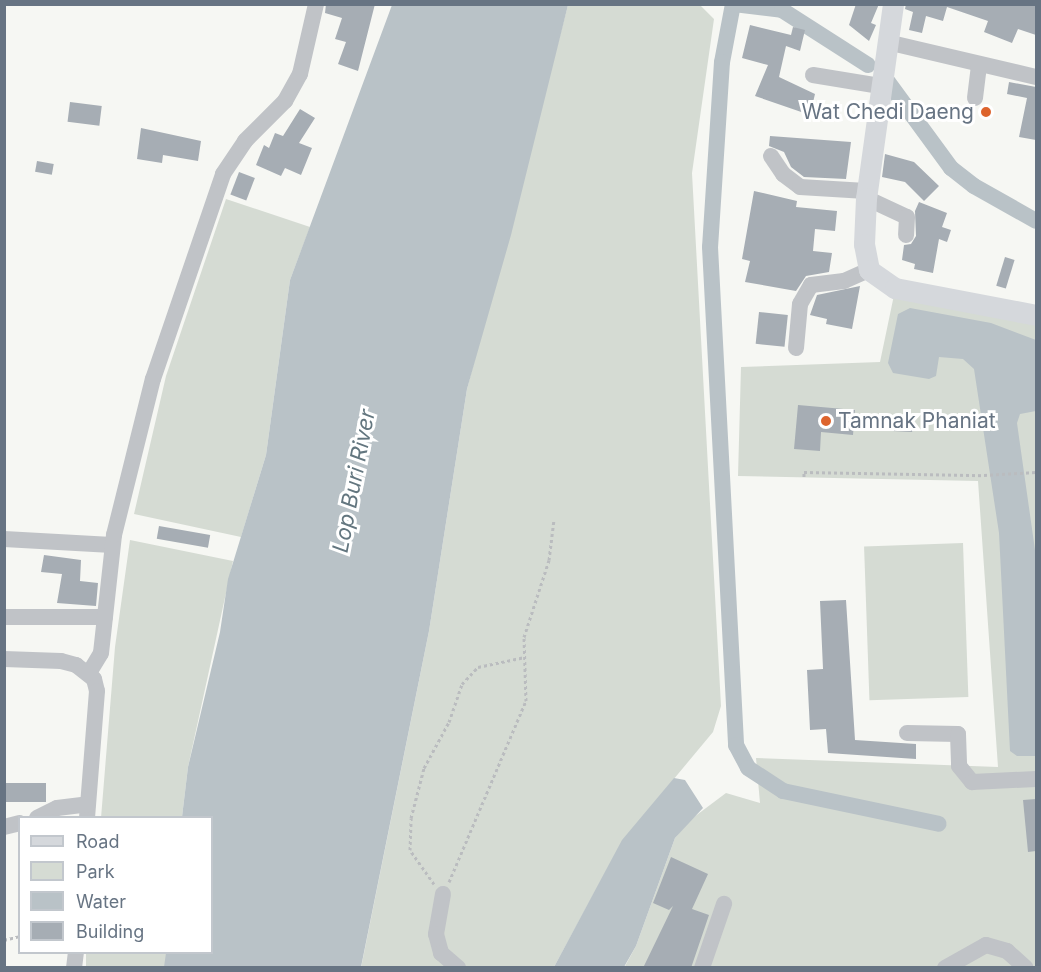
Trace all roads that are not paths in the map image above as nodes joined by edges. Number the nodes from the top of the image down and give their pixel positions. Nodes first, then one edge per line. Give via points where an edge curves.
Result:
1 (316, 4) edge
2 (893, 4) edge
3 (886, 42) junction
4 (979, 64) junction
5 (813, 75) dead end
6 (1036, 77) edge
7 (881, 79) junction
8 (975, 98) dead end
9 (771, 156) dead end
10 (866, 194) junction
11 (906, 235) dead end
12 (869, 270) junction
13 (1036, 315) edge
14 (795, 348) dead end
15 (4, 538) edge
16 (112, 545) junction
17 (4, 617) edge
18 (105, 617) junction
19 (4, 659) edge
20 (89, 673) junction
21 (907, 733) dead end
22 (1036, 779) edge
23 (87, 811) edge
24 (41, 816) edge
25 (443, 894) road end
26 (724, 904) dead end
27 (458, 968) edge
28 (702, 968) edge
29 (945, 968) edge
30 (1026, 968) edge

1 - 16 street via 300,74 285,101 244,141 223,174 153,379
2 - 3 main road
3 - 4 street
3 - 7 main road
4 - 6 street
4 - 8 street
5 - 7 street
7 - 10 main road
9 - 10 street via 783,174 800,187
10 - 11 street via 907,217
10 - 12 main road via 864,244
12 - 13 main road via 894,288
12 - 14 street via 844,280 811,285 800,304
15 - 16 street
16 - 18 street
17 - 18 street
18 - 20 street via 101,653
19 - 20 street via 61,661
20 - 23 street via 97,691
21 - 22 street via 958,734 959,766 972,782
23 - 24 street via 57,808
25 - 27 street via 436,934 441,953
26 - 28 street
29 - 30 street via 986,945 1007,951

